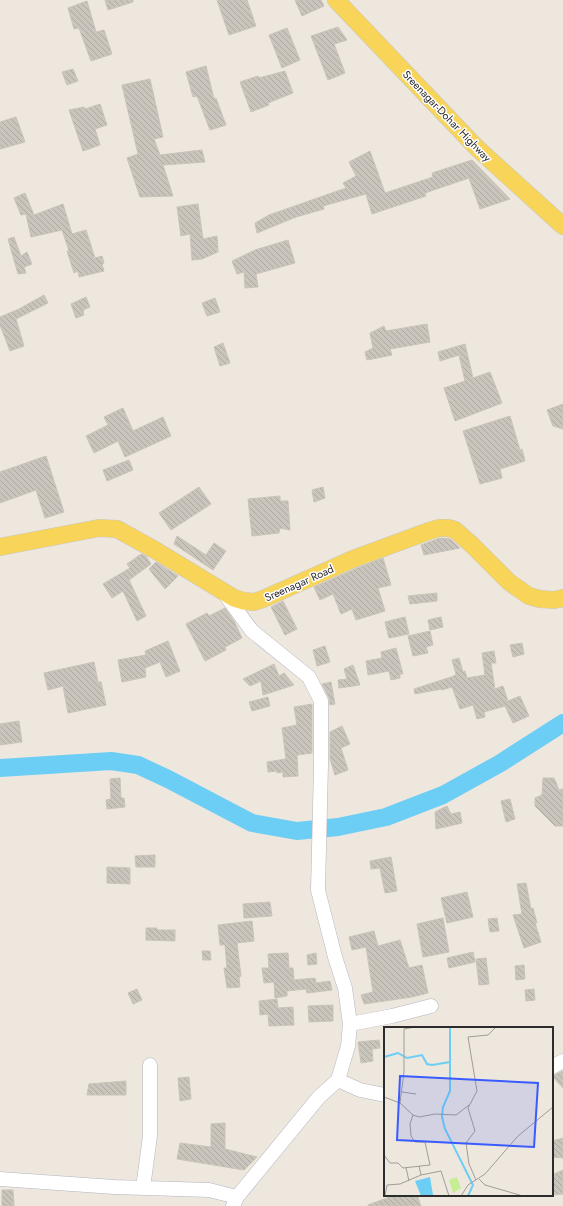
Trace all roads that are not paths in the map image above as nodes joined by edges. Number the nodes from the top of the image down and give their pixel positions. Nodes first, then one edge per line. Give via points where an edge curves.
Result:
1 (336, 0) edge
2 (563, 226) edge
3 (0, 547) edge
4 (224, 593) junction
5 (563, 598) edge
6 (431, 1006) dead end
7 (350, 1024) junction
8 (563, 1061) edge
9 (150, 1064) dead end
10 (553, 1066) edge
11 (338, 1080) junction
12 (384, 1095) edge
13 (0, 1179) edge
14 (143, 1188) junction
15 (235, 1202) edge

1 - 2 main road, Sreenagar-Dohar Highway via 477,148
3 - 4 main road, Sreenagar Road via 100,528 117,529
4 - 5 main road, Sreenagar Road via 244,601 263,600 353,560 429,531 448,528 455,530 509,582 529,596 554,600
4 - 7 street via 252,631 309,677 321,700 318,890 345,988
6 - 7 street
7 - 11 street via 348,1046
8 - 10 street
9 - 14 street via 150,1136
11 - 12 street via 360,1090
11 - 15 street via 319,1098
13 - 14 street
14 - 15 street via 209,1190

